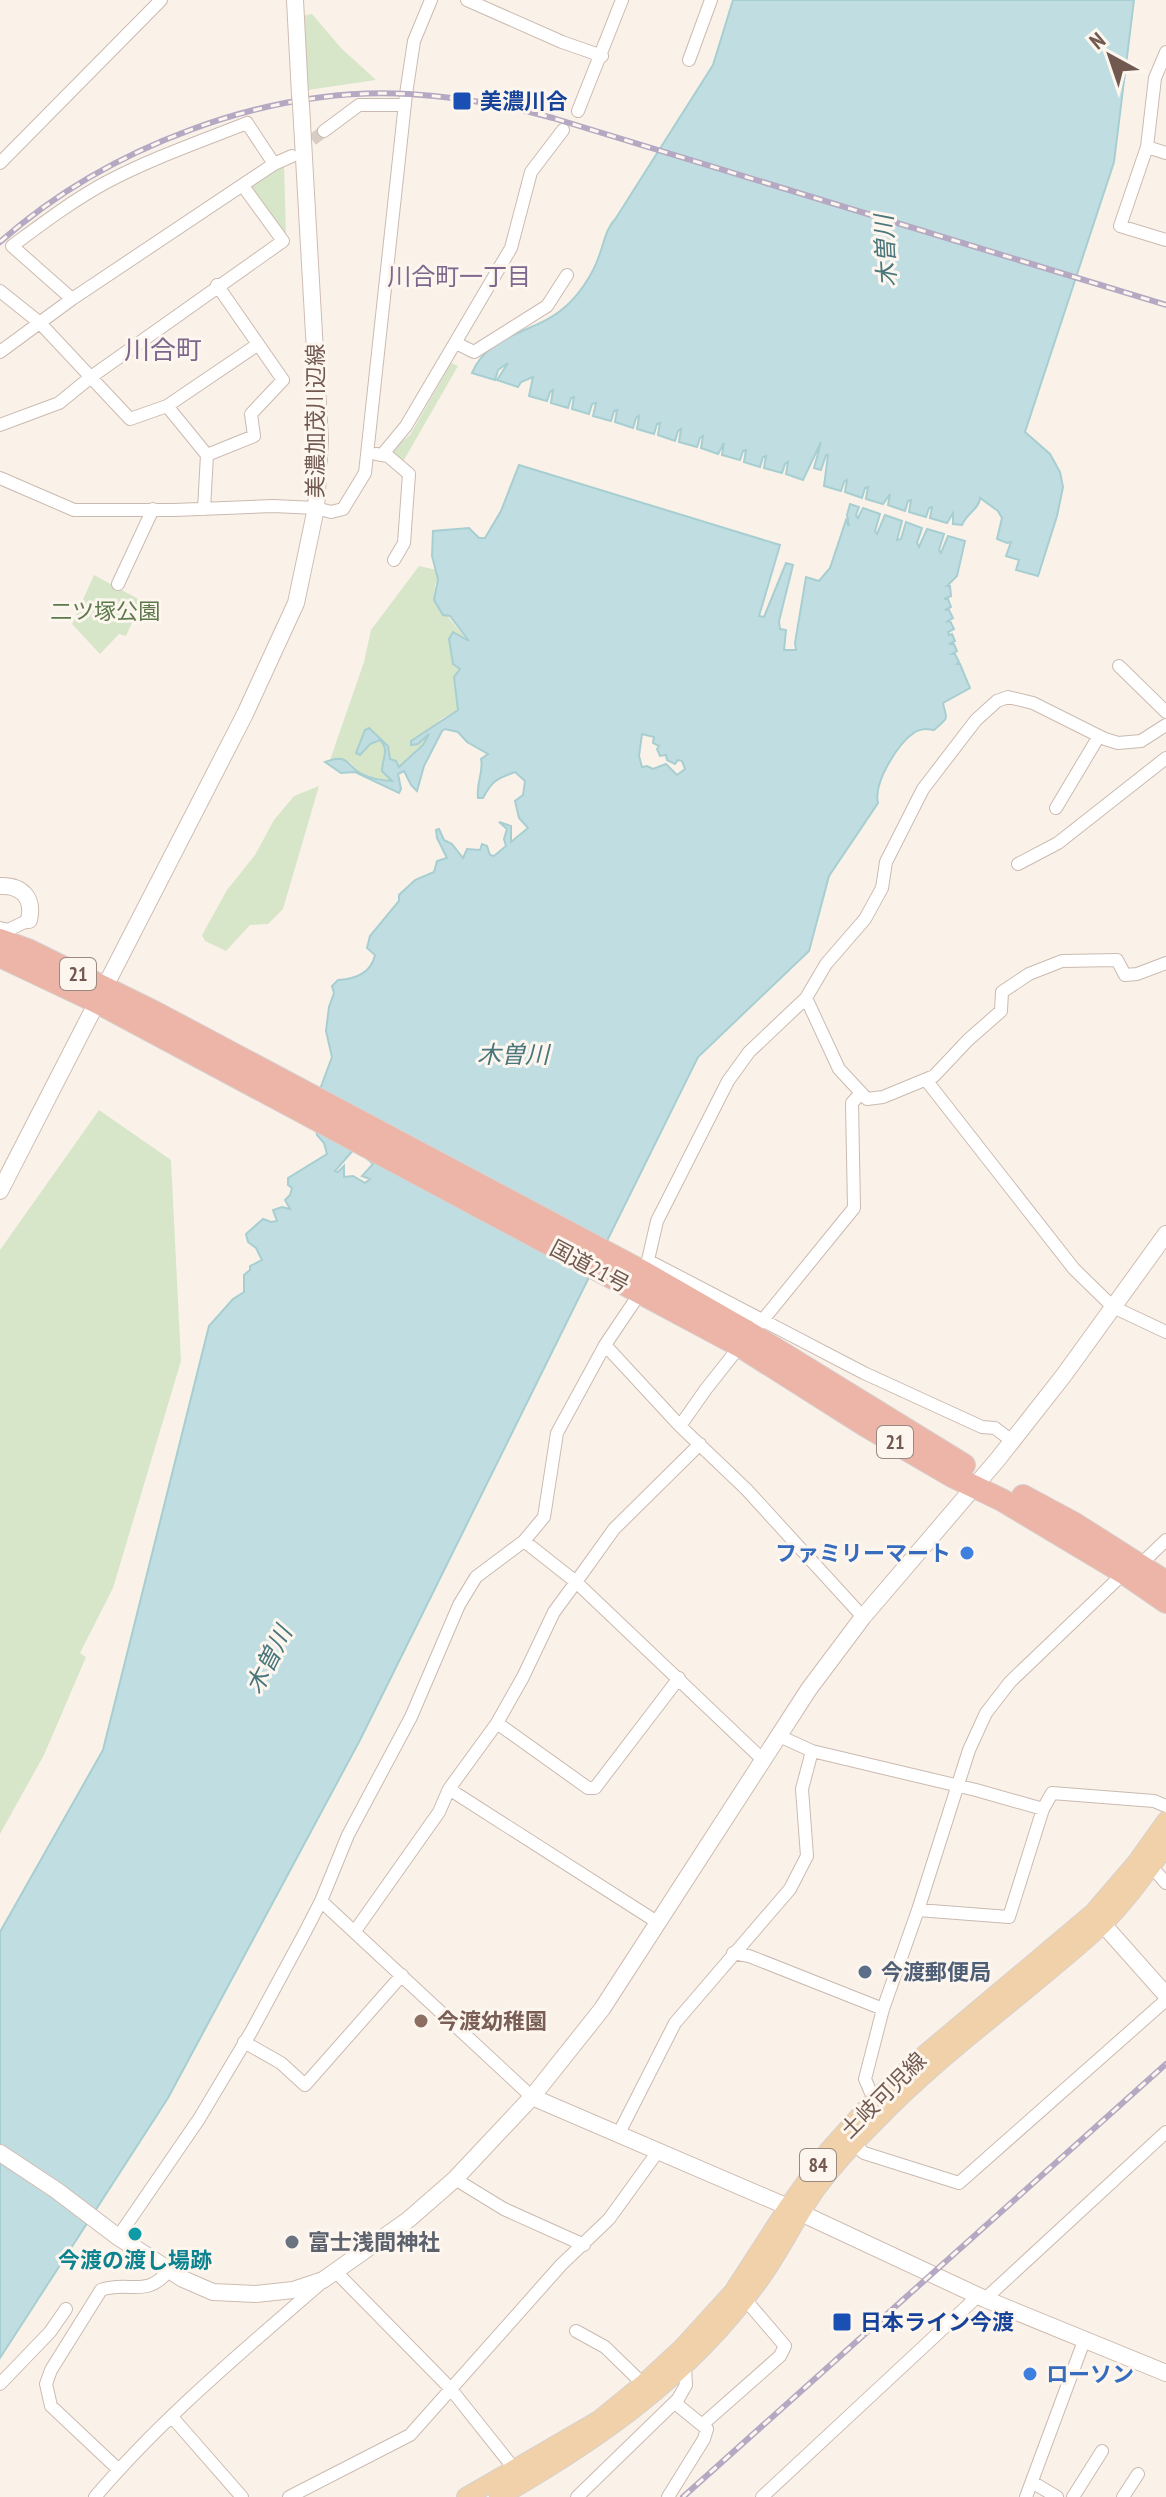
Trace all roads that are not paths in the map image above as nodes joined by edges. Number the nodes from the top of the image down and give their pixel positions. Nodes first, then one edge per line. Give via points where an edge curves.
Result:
1 (161, 0) edge
2 (295, 0) edge
3 (431, 0) edge
4 (467, 0) edge
5 (622, 0) edge
6 (711, 0) edge
7 (1166, 52) edge
8 (602, 56) junction
9 (689, 60) dead end
10 (405, 105) junction
11 (578, 111) dead end
12 (563, 130) dead end
13 (324, 131) tunnel mouth
14 (1147, 147) junction
15 (1166, 153) edge
16 (292, 156) tunnel mouth
17 (0, 163) edge
18 (274, 164) junction
19 (243, 186) junction
20 (1166, 240) edge
21 (567, 275) dead end
22 (217, 285) junction
23 (0, 291) edge
24 (72, 299) junction
25 (40, 323) junction
26 (456, 343) junction
27 (257, 345) junction
28 (2, 348) edge
29 (91, 377) junction
30 (167, 406) junction
31 (0, 425) edge
32 (367, 452) junction
33 (207, 455) junction
34 (382, 455) junction
35 (0, 478) edge
36 (316, 508) junction
37 (153, 509) junction
38 (204, 509) junction
39 (394, 560) dead end
40 (118, 584) dead end
41 (1119, 666) dead end
42 (1166, 712) edge
43 (1166, 725) edge
44 (1099, 736) junction
45 (1166, 758) edge
46 (1056, 808) dead end
47 (1018, 864) dead end
48 (0, 886) edge
49 (29, 920) junction
50 (0, 928) edge
51 (0, 940) edge
52 (0, 956) edge
53 (30, 960) junction
54 (1166, 963) edge
55 (0, 965) edge
56 (101, 995) junction
57 (806, 998) junction
58 (926, 1080) junction
59 (860, 1094) junction
60 (0, 1191) edge
61 (1166, 1234) edge
62 (638, 1276) junction
63 (1113, 1307) junction
64 (1166, 1332) edge
65 (751, 1334) junction
66 (605, 1345) junction
67 (680, 1426) junction
68 (1012, 1441) junction
69 (700, 1444) junction
70 (978, 1480) junction
71 (1166, 1540) edge
72 (524, 1541) junction
73 (1132, 1569) junction
74 (576, 1582) junction
75 (1166, 1582) edge
76 (1166, 1602) edge
77 (863, 1617) junction
78 (679, 1678) junction
79 (497, 1723) junction
80 (777, 1735) junction
81 (812, 1751) junction
82 (762, 1759) junction
83 (958, 1786) junction
84 (449, 1789) junction
85 (1166, 1806) edge
86 (1043, 1809) junction
87 (1166, 1821) edge
88 (1166, 1846) edge
89 (1151, 1866) junction
90 (1166, 1883) edge
91 (321, 1901) junction
92 (918, 1910) junction
93 (1098, 1918) junction
94 (657, 1922) junction
95 (355, 1931) junction
96 (733, 1953) junction
97 (402, 1975) junction
98 (1166, 1997) edge
99 (883, 2009) junction
100 (244, 2042) junction
101 (532, 2097) junction
102 (874, 2100) junction
103 (1166, 2132) edge
104 (619, 2133) junction
105 (854, 2144) junction
106 (659, 2150) junction
107 (0, 2153) edge
108 (455, 2179) junction
109 (794, 2211) junction
110 (112, 2233) junction
111 (584, 2245) junction
112 (169, 2270) junction
113 (330, 2276) junction
114 (982, 2297) junction
115 (743, 2301) junction
116 (66, 2309) dead end
117 (576, 2331) dead end
118 (1084, 2341) junction
119 (685, 2368) junction
120 (1166, 2373) edge
121 (0, 2384) edge
122 (643, 2384) junction
123 (450, 2388) junction
124 (675, 2403) junction
125 (172, 2417) junction
126 (703, 2424) junction
127 (1102, 2451) dead end
128 (119, 2470) junction
129 (516, 2471) junction
130 (1138, 2474) dead end
131 (1032, 2482) junction
132 (95, 2497) edge
133 (242, 2497) edge
134 (289, 2497) edge
135 (466, 2497) edge
136 (499, 2497) edge
137 (577, 2497) edge
138 (668, 2497) edge
139 (762, 2497) edge
140 (1026, 2497) edge
141 (1057, 2497) edge
142 (1073, 2497) edge
143 (1123, 2497) edge

1 - 17 street
2 - 36 street, 美濃加茂川辺線 via 320,440
3 - 10 street via 414,41
4 - 8 street
5 - 8 street
6 - 9 street
7 - 14 street via 1155,78
8 - 11 street
10 - 13 street via 359,105
10 - 32 street
12 - 26 street via 531,172 511,248
14 - 15 street
14 - 20 street via 1120,226
16 - 18 street
18 - 19 street
18 - 24 street via 247,123 103,184 12,246
19 - 22 street via 283,241
19 - 24 street
21 - 26 street via 547,306 474,352
22 - 27 street
22 - 29 street
23 - 25 street
24 - 25 street
25 - 28 street
25 - 29 street
26 - 34 street via 406,426
27 - 30 street
27 - 33 street via 283,380 251,414 254,436
29 - 30 street via 130,419
29 - 31 street via 59,403
30 - 33 street
32 - 34 street
32 - 36 street via 365,473 343,509
33 - 38 street
34 - 39 street via 409,474 404,543
35 - 37 street via 74,510
36 - 38 street
36 - 56 street, 美濃加茂川辺線 via 296,603 277,649
37 - 38 street
37 - 40 street
41 - 42 street
43 - 44 street via 1132,743
44 - 46 street
44 - 57 street via 1033,703 1008,697 997,701 923,789 886,862 882,888 865,919 826,964
45 - 47 street via 1058,843
48 - 49 street via 13,886 26,895 32,907
49 - 50 street via 8,930
49 - 53 street
51 - 53 highway, 国道21号 / 21
52 - 53 highway, 国道21号 / 21
53 - 55 street
53 - 56 highway, 国道21号 / 21
54 - 58 street via 1125,975 1117,960 1062,961 1029,974 1002,992 1001,1011
56 - 60 street, 美濃加茂川辺線
56 - 62 highway, 国道21号 / 21
57 - 59 street via 839,1069
57 - 62 street via 749,1052 728,1081 657,1221
58 - 59 street via 883,1097 867,1099
58 - 63 street via 1074,1269
59 - 65 street via 852,1103 854,1208
61 - 63 street
62 - 65 highway, 国道21号 / 21
62 - 65 street
62 - 66 street
63 - 64 street
63 - 68 street
65 - 67 street
65 - 68 street via 864,1373 1000,1431
65 - 70 highway, 国道21号 / 21 via 868,1427
66 - 67 street
66 - 72 street via 557,1433 544,1517
67 - 69 street
68 - 70 street
69 - 74 street via 614,1529
69 - 77 street
70 - 73 highway, 国道21号 / 21 via 1002,1500
70 - 77 street
71 - 73 street
72 - 74 street
72 - 91 street via 476,1577 459,1605
73 - 75 highway, 国道21号 / 21
73 - 76 highway, 国道21号 / 21
73 - 83 street via 1010,1682 986,1713
74 - 78 street
74 - 79 street via 554,1612
77 - 80 street
78 - 79 street via 595,1788
78 - 82 street
79 - 84 street
80 - 81 street
80 - 82 street
81 - 83 street
81 - 96 street via 802,1789 807,1856 790,1889
82 - 94 street
83 - 86 street
83 - 92 street
84 - 94 street
84 - 95 street via 439,1812
85 - 86 street via 1052,1793
86 - 92 street via 1009,1917
87 - 93 main road, 土岐可児線 / 84
88 - 89 main road, 土岐可児線 / 84
89 - 90 street
89 - 93 main road, 土岐可児線 / 84
91 - 95 street
91 - 100 street
92 - 99 street
93 - 98 street
93 - 102 main road, 土岐可児線 / 84
93 - 105 main road, 土岐可児線 / 84
94 - 101 street via 602,2009
95 - 97 street
96 - 99 street
96 - 104 street via 675,2023
97 - 100 street via 305,2085 281,2063
97 - 101 street
98 - 105 street via 959,2183 864,2153
99 - 102 street via 865,2079
100 - 110 street via 199,2119
101 - 104 street
101 - 108 street
102 - 109 main road, 土岐可児線 / 84 via 828,2151
103 - 114 street
104 - 106 street
105 - 109 main road, 土岐可児線 / 84
106 - 109 street
106 - 111 street
107 - 110 street
108 - 111 street via 504,2209
108 - 113 street
109 - 114 street
109 - 115 main road, 土岐可児線 / 84 via 780,2249
109 - 122 main road, 土岐可児線 / 84 via 733,2292
110 - 112 street
111 - 123 street
112 - 113 street via 213,2292 256,2294 293,2290
112 - 128 street via 142,2289 113,2285 101,2290 46,2384 51,2406
113 - 123 street
113 - 125 street
114 - 118 street
114 - 139 street
115 - 119 main road, 土岐可児線 / 84
115 - 126 street via 785,2346
116 - 121 street
117 - 122 street via 605,2347
118 - 120 street
118 - 131 street
119 - 124 street via 686,2385
119 - 136 main road, 土岐可児線 / 84 via 568,2457
122 - 129 main road, 土岐可児線 / 84 via 599,2420
123 - 129 street
123 - 134 street via 410,2435
124 - 126 street
124 - 137 street
125 - 128 street
125 - 133 street
126 - 138 street via 704,2439
127 - 142 street
128 - 132 street
129 - 135 main road, 土岐可児線 / 84
130 - 143 street
131 - 140 street
131 - 141 street

